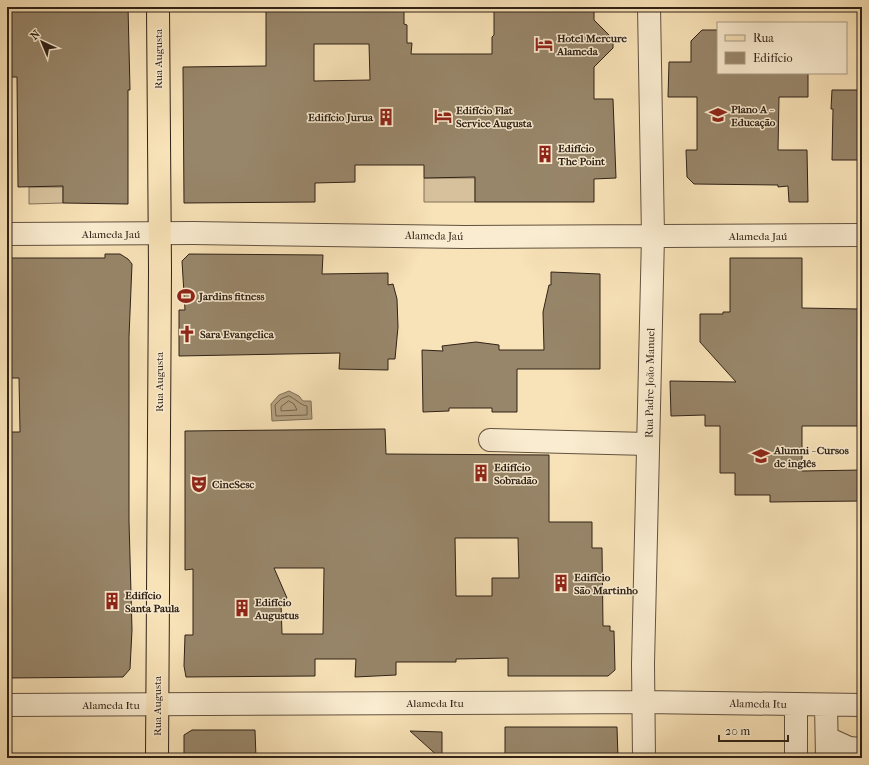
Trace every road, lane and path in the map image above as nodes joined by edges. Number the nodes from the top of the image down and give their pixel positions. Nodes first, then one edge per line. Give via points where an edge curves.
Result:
1 (158, 7) edge
2 (649, 7) edge
3 (7, 234) edge
4 (159, 234) junction
5 (862, 235) edge
6 (653, 236) junction
7 (490, 440) dead end
8 (648, 444) junction
9 (644, 702) junction
10 (157, 704) junction
11 (796, 704) junction
12 (7, 705) edge
13 (826, 705) junction
14 (862, 705) edge
15 (827, 748) edge
16 (862, 749) edge
17 (157, 758) edge
18 (644, 758) edge
19 (796, 758) edge

1 - 4 main road, Rua Augusta
2 - 6 street, Rua Padre João Manuel
3 - 4 street, Alameda Jaú
4 - 6 street, Alameda Jaú
4 - 10 main road, Rua Augusta
5 - 6 street, Alameda Jaú
6 - 8 street, Rua Padre João Manuel
7 - 8 street
8 - 9 street, Rua Padre João Manuel
9 - 10 street, Alameda Itu
9 - 11 street, Alameda Itu
9 - 18 street, Rua Padre João Manuel
10 - 12 street, Alameda Itu
10 - 17 main road, Rua Augusta
11 - 13 street, Alameda Itu
11 - 19 street
13 - 14 street, Alameda Itu
13 - 15 street
15 - 16 street

